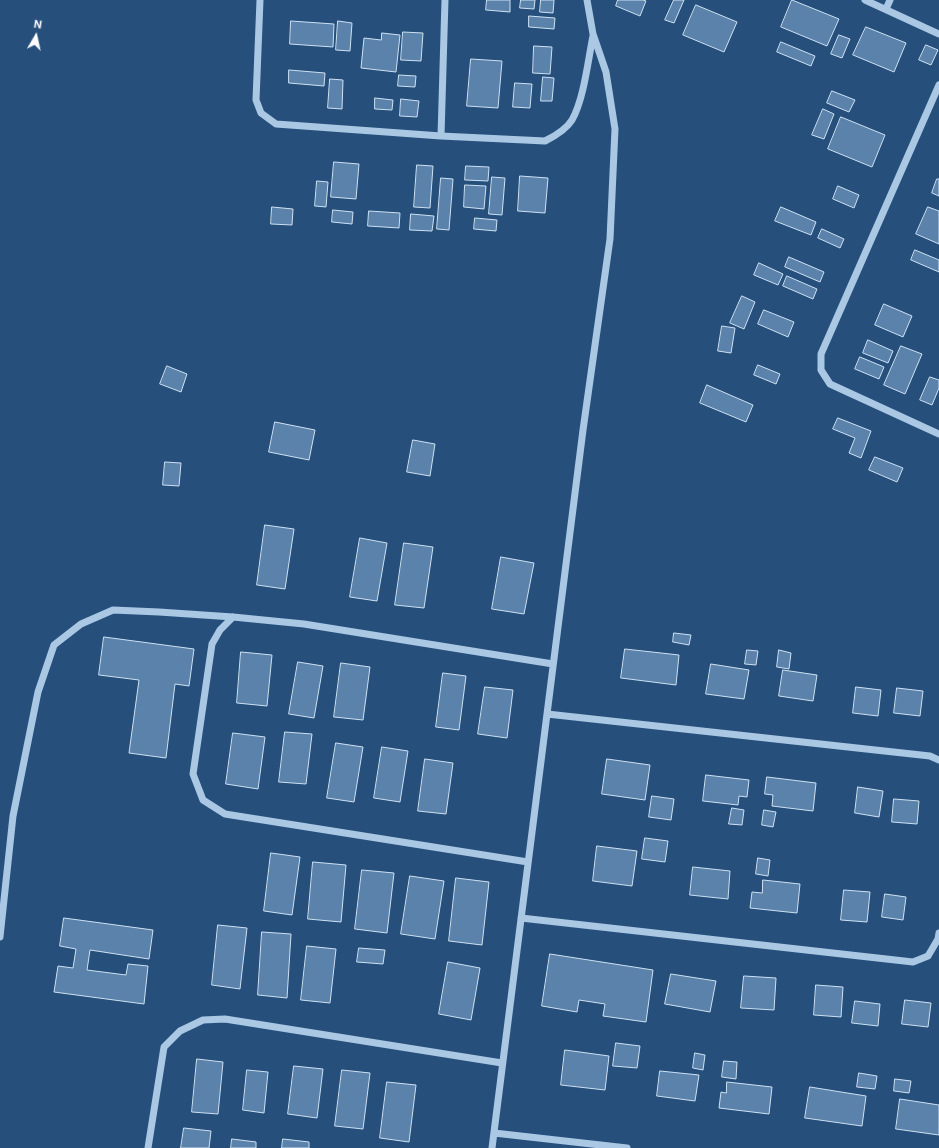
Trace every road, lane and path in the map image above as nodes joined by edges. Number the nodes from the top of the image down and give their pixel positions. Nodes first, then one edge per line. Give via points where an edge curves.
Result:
1 (260, 0) edge
2 (445, 0) edge
3 (587, 0) edge
4 (865, 0) edge
5 (890, 0) edge
6 (886, 9) junction
7 (593, 34) junction
8 (939, 34) edge
9 (939, 85) edge
10 (441, 136) junction
11 (939, 434) edge
12 (233, 617) junction
13 (553, 664) junction
14 (547, 714) junction
15 (939, 760) edge
16 (528, 862) junction
17 (521, 918) junction
18 (939, 933) edge
19 (0, 937) edge
20 (502, 1063) junction
21 (494, 1134) junction
22 (148, 1148) edge
23 (492, 1148) edge
24 (627, 1148) edge

1 - 10 street via 256,100 261,113 276,124
2 - 10 street
3 - 7 street
4 - 6 street
5 - 6 street
6 - 8 street
7 - 10 street via 579,100 572,120 558,135 545,141
7 - 13 street via 606,72 615,129 610,239
9 - 11 street via 821,354 821,370 830,384
12 - 13 street via 304,624
12 - 16 street via 220,630 212,644 193,774 203,800 225,814
12 - 19 street via 113,610 81,624 54,645 38,692 13,816
13 - 14 street
14 - 15 street via 930,756
14 - 16 street
16 - 17 street
17 - 18 street via 912,962 928,956
17 - 20 street
20 - 21 street
20 - 22 street via 225,1019 203,1020 180,1031 164,1047
21 - 23 street
21 - 24 street

